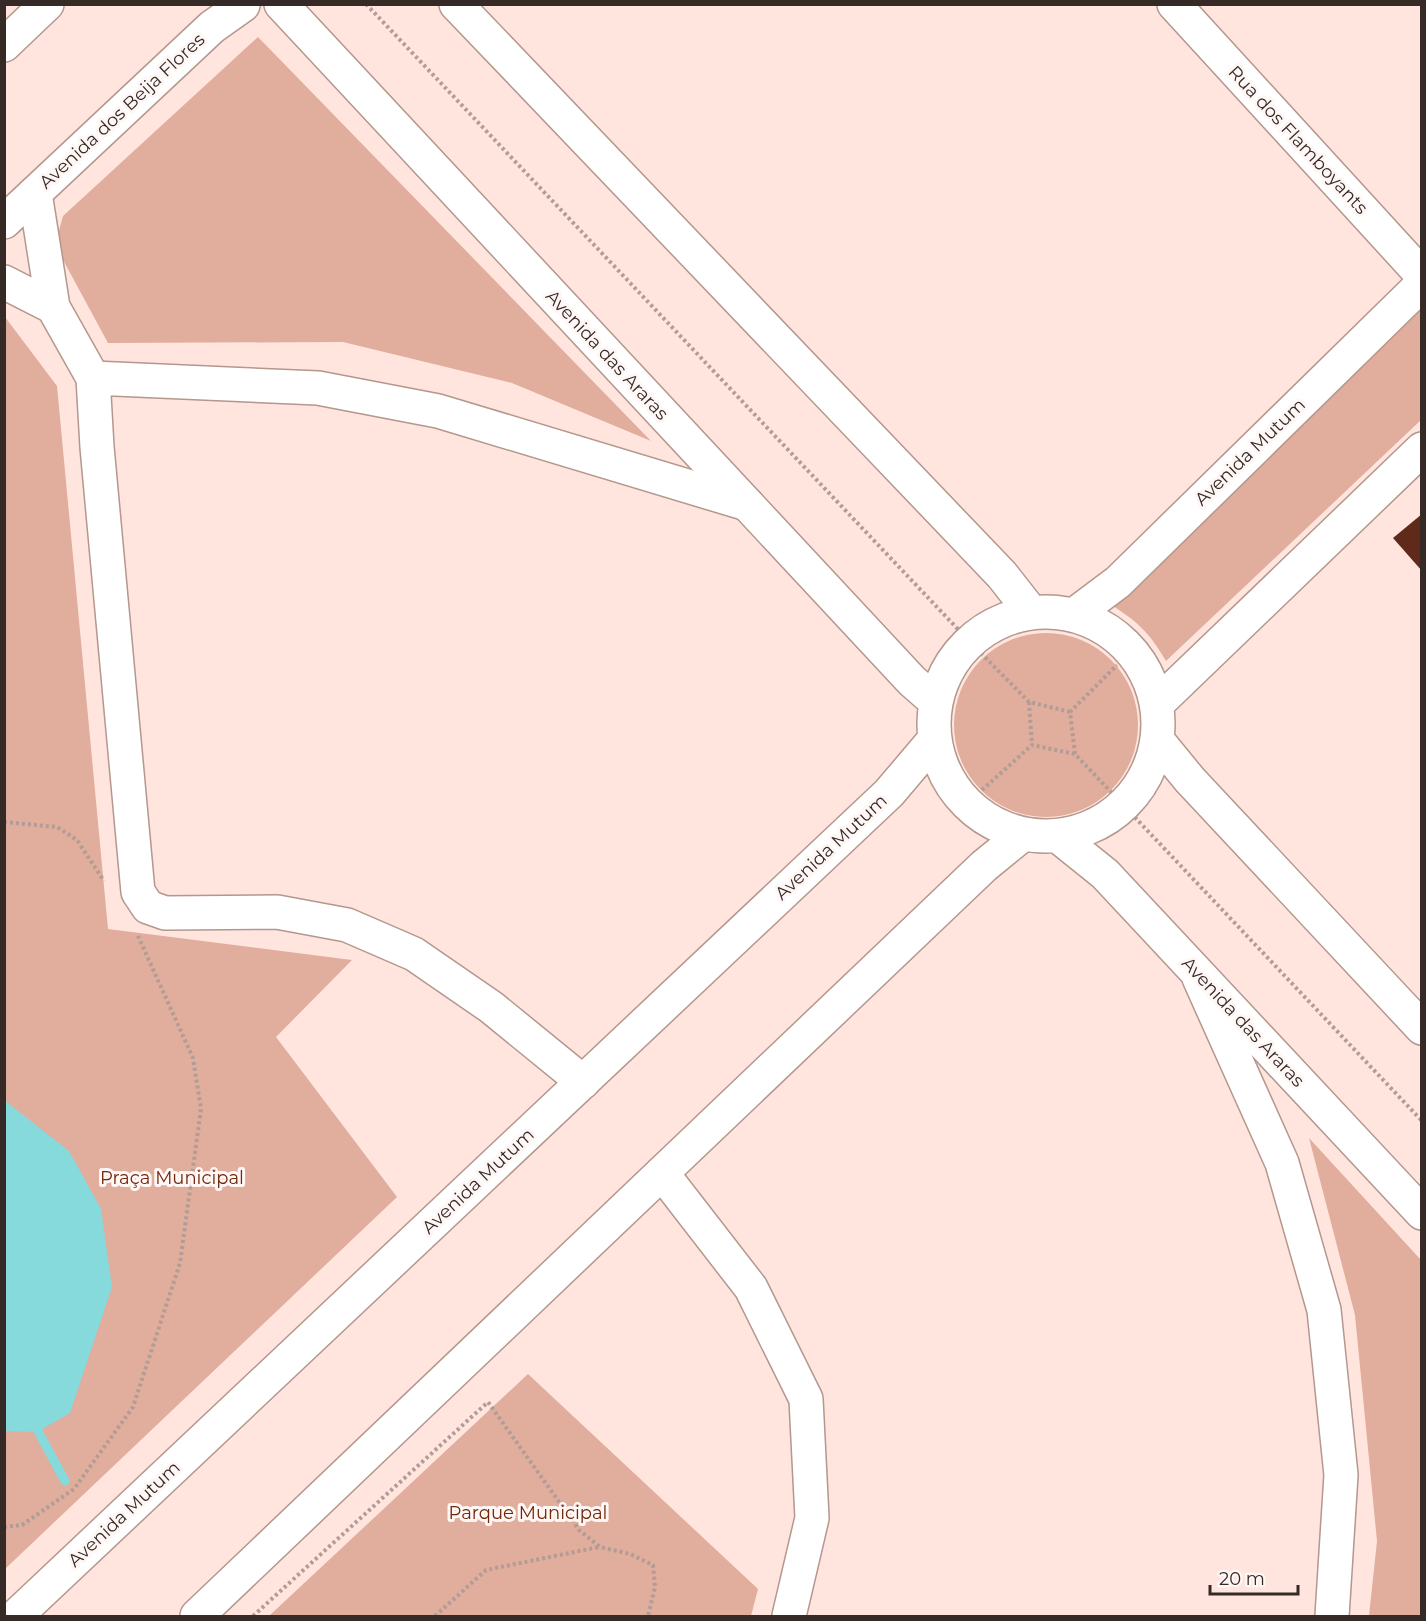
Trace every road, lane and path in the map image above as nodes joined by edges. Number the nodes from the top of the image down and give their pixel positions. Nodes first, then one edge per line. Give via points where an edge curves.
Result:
1 (47, 4) edge
2 (250, 4) edge
3 (281, 4) edge
4 (366, 4) edge
5 (456, 4) edge
6 (1174, 4) edge
7 (243, 5) edge
8 (4, 45) edge
9 (35, 193) junction
10 (4, 222) edge
11 (1422, 275) edge
12 (4, 282) edge
13 (1422, 284) edge
14 (53, 307) junction
15 (93, 378) junction
16 (1422, 449) edge
17 (747, 504) junction
18 (1030, 612) junction
19 (1074, 615) junction
20 (971, 643) junction
21 (1116, 665) dead end
22 (936, 702) junction
23 (1029, 702) junction
24 (1157, 704) junction
25 (1070, 712) junction
26 (934, 740) junction
27 (1158, 741) junction
28 (1032, 745) junction
29 (1075, 754) junction
30 (982, 790) dead end
31 (1124, 805) junction
32 (4, 822) edge
33 (1022, 835) junction
34 (1059, 837) junction
35 (107, 886) dead end
36 (136, 932) dead end
37 (1196, 971) junction
38 (1422, 1028) edge
39 (583, 1082) junction
40 (1422, 1121) edge
41 (662, 1173) junction
42 (1422, 1213) edge
43 (4, 1527) edge
44 (600, 1547) junction
45 (16, 1617) edge
46 (197, 1617) edge
47 (254, 1617) edge
48 (435, 1617) edge
49 (648, 1617) edge
50 (789, 1617) edge
51 (1332, 1617) edge

1 - 8 street
2 - 7 street
3 - 17 street, Avenida das Araras
4 - 20 path
5 - 18 street via 1002,575
6 - 11 street, Rua dos Flamboyants
7 - 9 street, Avenida dos Beija Flores via 212,27
9 - 10 street, Avenida dos Beija Flores
9 - 14 street
12 - 14 street
13 - 19 street, Avenida Mutum via 1118,582
14 - 15 street
15 - 17 street via 318,388 438,411
15 - 39 street via 138,892 148,907 165,913 277,912 347,925 414,954 491,1007
16 - 24 street
17 - 22 street, Avenida das Araras
18 - 19 street
18 - 20 street via 987,628
19 - 24 street via 1104,627 1129,647 1147,673
20 - 22 street via 954,660
20 - 23 path
21 - 25 path
22 - 26 street
23 - 25 path
23 - 28 path
24 - 27 street
25 - 29 path
26 - 33 street via 944,773 964,802 990,823
26 - 39 street, Avenida Mutum via 889,793
27 - 31 street via 1146,776
27 - 38 street
28 - 29 path
28 - 30 path
29 - 31 path
31 - 34 street via 1094,826
31 - 40 path
32 - 35 path via 57,827 77,840
33 - 34 street
33 - 41 street via 984,866
34 - 37 street, Avenida das Araras via 1105,874
36 - 43 path via 193,1058 201,1109 180,1263 133,1407 74,1489 22,1525
37 - 42 street, Avenida das Araras
37 - 51 street via 1282,1162 1324,1310 1341,1475
39 - 45 street, Avenida Mutum
41 - 46 street
41 - 50 street via 751,1288 806,1399 812,1518
44 - 47 path via 579,1530 488,1402
44 - 48 path via 486,1570
44 - 49 path via 630,1554 653,1565 655,1587

